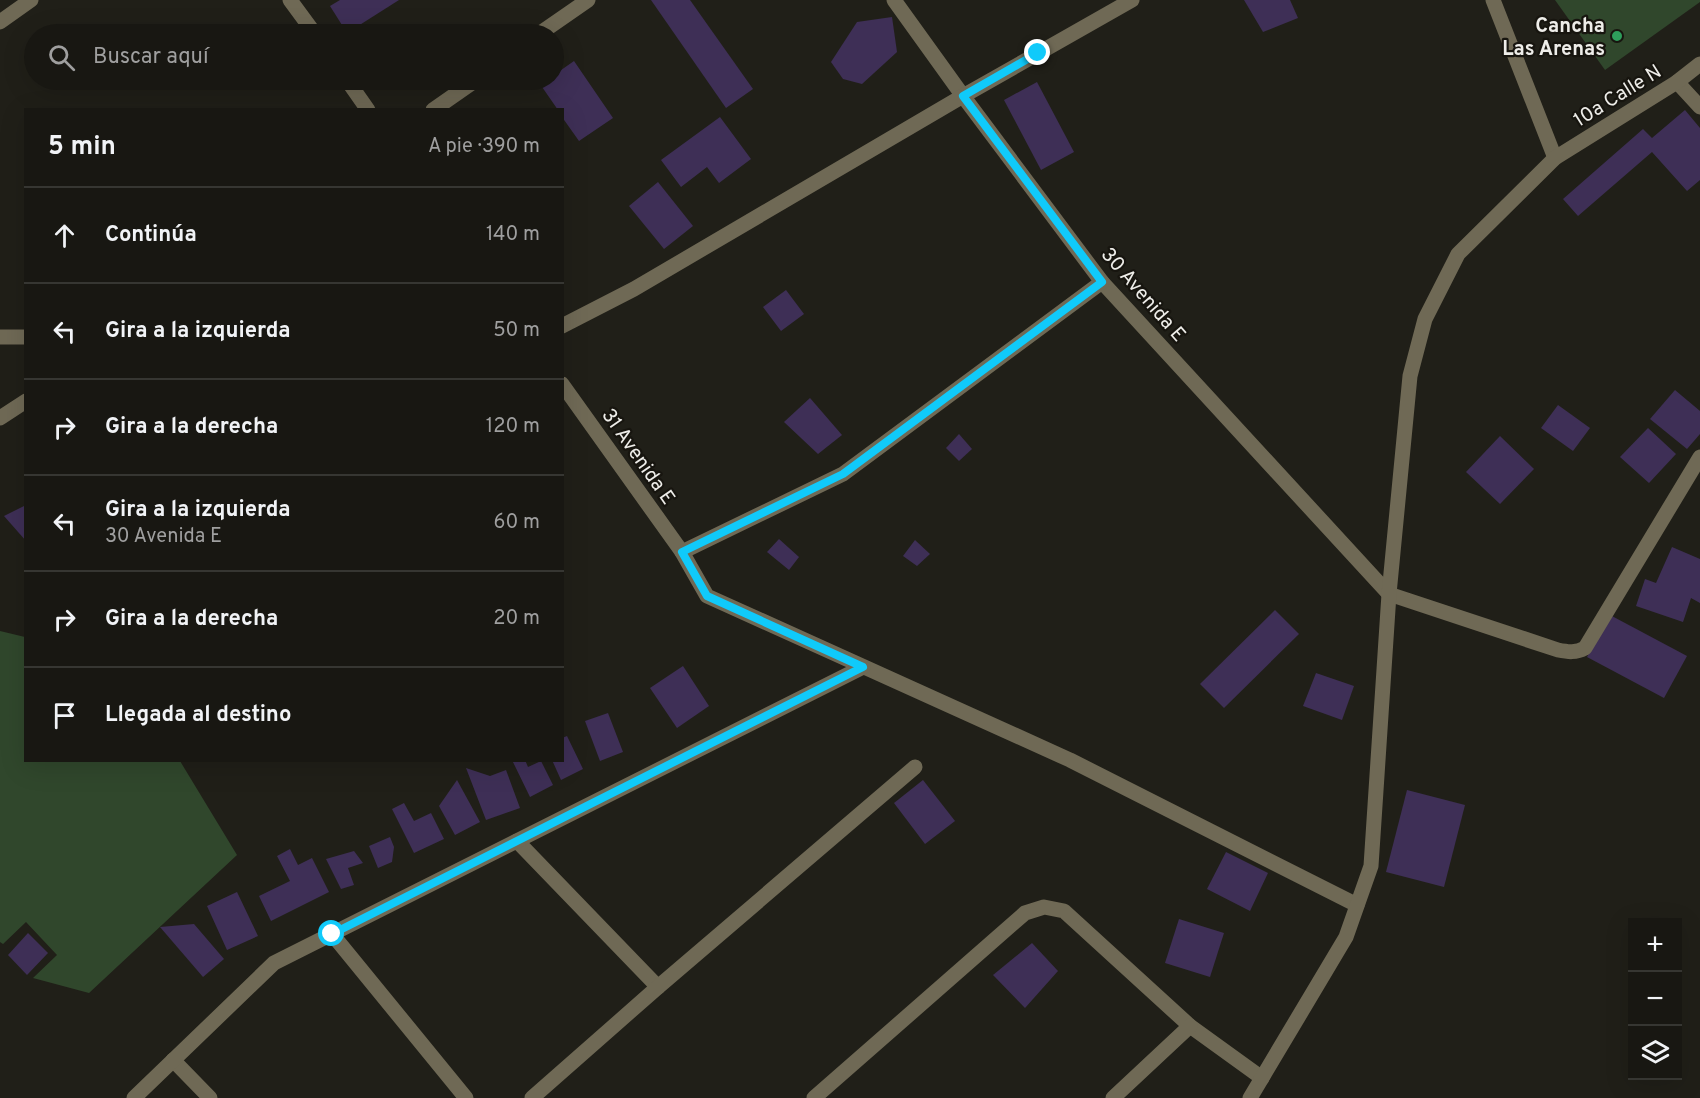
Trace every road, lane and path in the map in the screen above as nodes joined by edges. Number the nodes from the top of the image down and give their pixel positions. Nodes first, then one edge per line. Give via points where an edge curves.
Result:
1 (31, 0) edge
2 (290, 0) edge
3 (588, 0) edge
4 (894, 0) edge
5 (1132, 0) edge
6 (1493, 0) edge
7 (0, 22) edge
8 (308, 24) edge
9 (553, 24) edge
10 (1700, 64) edge
11 (1677, 82) junction
12 (354, 90) edge
13 (462, 90) edge
14 (963, 96) junction
15 (1700, 107) edge
16 (367, 108) edge
17 (436, 108) edge
18 (1555, 158) junction
19 (1102, 282) junction
20 (564, 325) edge
21 (0, 337) edge
22 (24, 337) edge
23 (564, 387) edge
24 (24, 402) edge
25 (0, 418) edge
26 (1700, 457) edge
27 (682, 552) junction
28 (1389, 594) junction
29 (863, 667) junction
30 (915, 767) dead end
31 (517, 841) junction
32 (1357, 905) junction
33 (332, 934) junction
34 (658, 987) junction
35 (1190, 1026) junction
36 (173, 1060) junction
37 (1262, 1078) junction
38 (134, 1098) edge
39 (210, 1098) edge
40 (466, 1098) edge
41 (532, 1098) edge
42 (814, 1098) edge
43 (1113, 1098) edge
44 (1250, 1098) edge

1 - 7 street
2 - 8 street
3 - 9 street
4 - 14 street, 30 Avenida E
5 - 14 street
6 - 18 street
10 - 11 street, 10a Calle N
11 - 15 street
11 - 18 street, 10a Calle N
12 - 16 street
13 - 17 street
14 - 19 street, 30 Avenida E
14 - 20 street via 634,289
18 - 28 street, 10a Calle N via 1458,254 1425,319 1410,376
19 - 27 street via 843,474
19 - 28 street, 30 Avenida E
21 - 22 street
23 - 27 street, 31 Avenida E
24 - 25 street
26 - 28 street via 1580,651 1558,650
27 - 29 street, 31 Avenida E via 707,596
28 - 32 street, 10a Calle N via 1371,866
29 - 31 street
29 - 32 street, 31 Avenida E via 1070,759
30 - 34 street
31 - 33 street
31 - 34 street
32 - 37 street, 10a Calle N via 1346,938
33 - 36 street via 274,963
33 - 40 street
34 - 41 street
35 - 37 street
35 - 42 street via 1064,911 1044,907 1025,913
35 - 43 street
36 - 38 street
36 - 39 street
37 - 44 street, 10a Calle N

